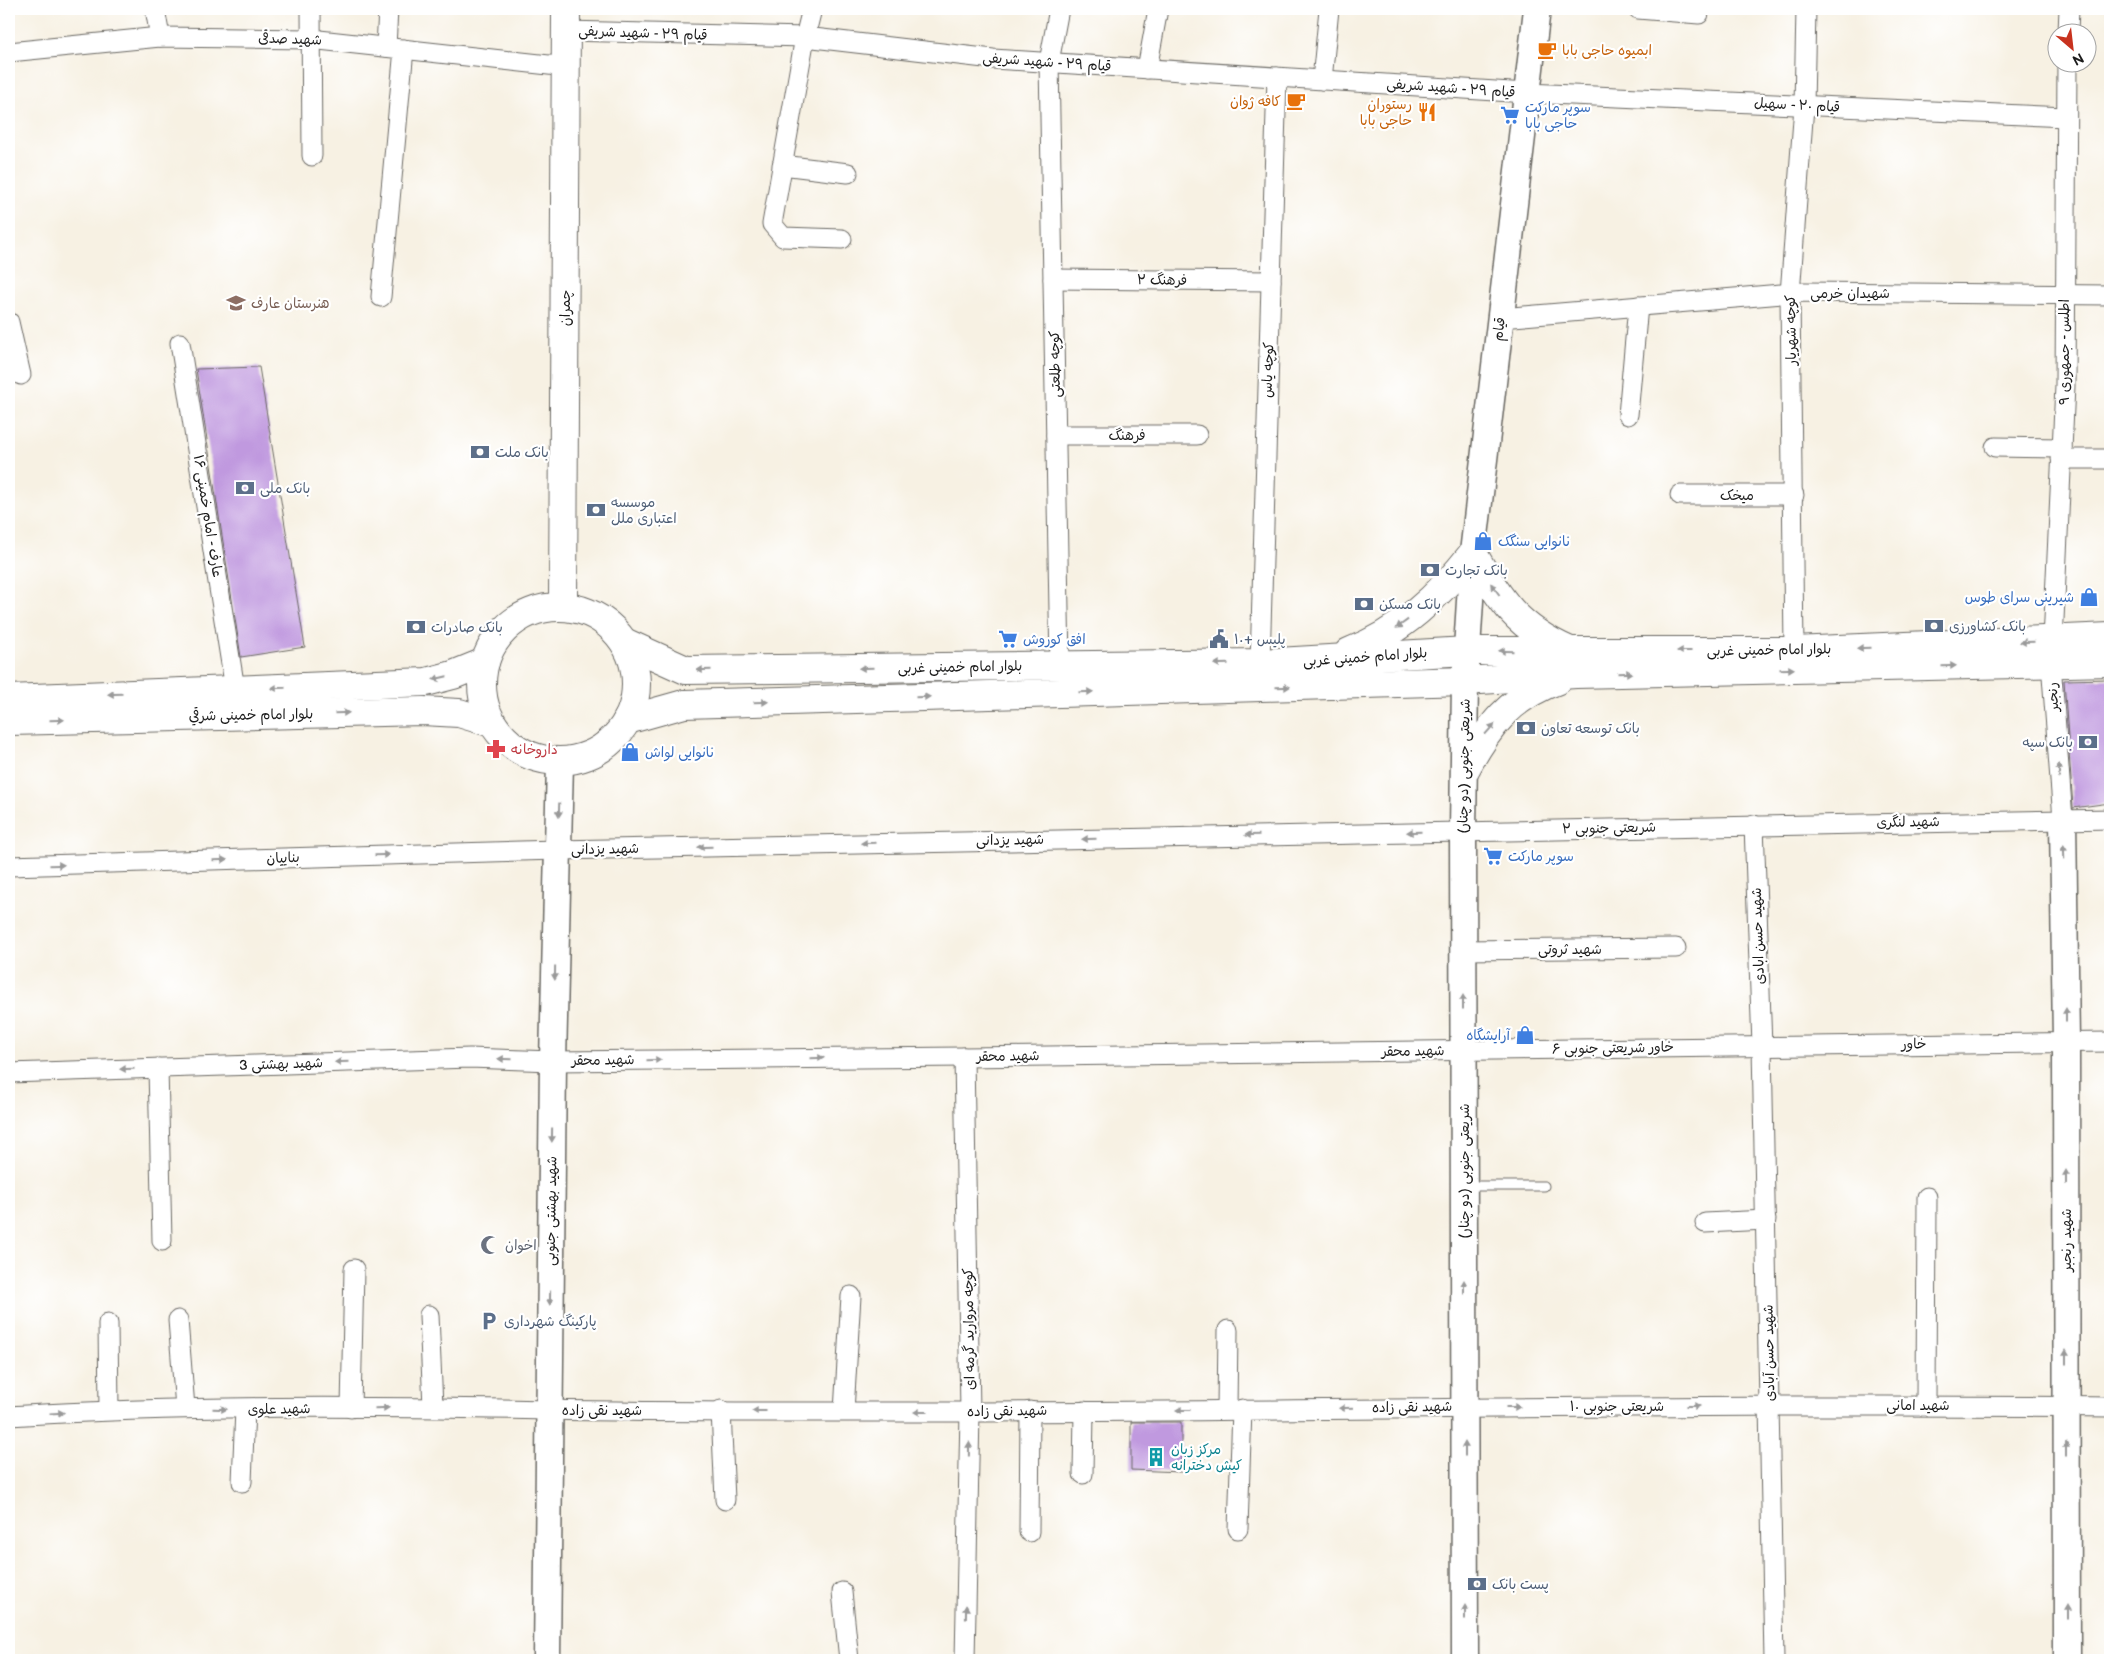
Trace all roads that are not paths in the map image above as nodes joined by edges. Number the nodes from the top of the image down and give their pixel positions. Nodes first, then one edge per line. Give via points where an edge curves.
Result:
1 (155, 9) edge
2 (310, 9) edge
3 (388, 9) edge
4 (812, 9) edge
5 (1059, 9) edge
6 (1158, 9) edge
7 (1329, 9) edge
8 (1537, 9) edge
9 (1638, 9) edge
10 (1806, 9) edge
11 (2069, 9) edge
12 (1699, 14) dead end
13 (566, 20) edge
14 (2068, 22) edge
15 (160, 37) junction
16 (805, 37) junction
17 (310, 39) junction
18 (10, 46) edge
19 (395, 48) junction
20 (1049, 62) junction
21 (567, 66) junction
22 (1147, 69) junction
23 (2068, 72) edge
24 (1277, 77) junction
25 (1322, 80) junction
26 (1527, 94) junction
27 (1804, 106) junction
28 (2066, 117) junction
29 (312, 156) dead end
30 (782, 165) junction
31 (848, 173) dead end
32 (842, 239) dead end
33 (1053, 279) junction
34 (1271, 281) junction
35 (1790, 294) junction
36 (2064, 294) junction
37 (2110, 295) edge
38 (381, 297) dead end
39 (1638, 306) junction
40 (1500, 318) junction
41 (9, 322) edge
42 (180, 343) dead end
43 (21, 375) dead end
44 (1628, 415) dead end
45 (1056, 435) junction
46 (1197, 435) dead end
47 (1995, 447) dead end
48 (2062, 454) junction
49 (2110, 458) edge
50 (1680, 495) dead end
51 (1794, 495) junction
52 (1474, 552) junction
53 (563, 607) junction
54 (2110, 637) edge
55 (624, 642) junction
56 (1467, 651) junction
57 (1794, 651) junction
58 (2052, 652) junction
59 (1331, 660) junction
60 (485, 662) junction
61 (2110, 662) edge
62 (1260, 663) junction
63 (1574, 663) junction
64 (1060, 666) junction
65 (1465, 681) junction
66 (235, 689) junction
67 (9, 699) edge
68 (627, 720) junction
69 (9, 721) edge
70 (492, 723) junction
71 (560, 762) junction
72 (1465, 770) junction
73 (2110, 819) edge
74 (2063, 820) junction
75 (1754, 825) junction
76 (1463, 831) junction
77 (557, 850) junction
78 (9, 866) edge
79 (1676, 948) dead end
80 (1463, 950) junction
81 (2066, 1042) junction
82 (2110, 1042) edge
83 (1762, 1046) junction
84 (1463, 1050) junction
85 (964, 1057) junction
86 (553, 1061) junction
87 (158, 1068) junction
88 (9, 1074) edge
89 (1464, 1186) junction
90 (1544, 1186) dead end
91 (1927, 1197) dead end
92 (1766, 1220) junction
93 (1705, 1223) dead end
94 (162, 1240) dead end
95 (354, 1269) dead end
96 (851, 1296) dead end
97 (429, 1315) dead end
98 (178, 1320) dead end
99 (108, 1323) dead end
100 (1228, 1330) dead end
101 (1926, 1405) junction
102 (1770, 1406) junction
103 (2066, 1406) junction
104 (434, 1407) junction
105 (1464, 1407) junction
106 (2110, 1407) edge
107 (185, 1408) junction
108 (351, 1408) junction
109 (245, 1409) junction
110 (1234, 1409) junction
111 (109, 1410) junction
112 (549, 1410) junction
113 (721, 1410) junction
114 (844, 1411) junction
115 (1030, 1411) junction
116 (1084, 1411) junction
117 (970, 1412) junction
118 (9, 1416) edge
119 (1083, 1474) dead end
120 (242, 1482) dead end
121 (725, 1500) dead end
122 (1238, 1529) dead end
123 (1029, 1532) dead end
124 (842, 1592) dead end
125 (547, 1660) edge
126 (849, 1660) edge
127 (966, 1660) edge
128 (1465, 1660) edge
129 (1774, 1660) edge
130 (2067, 1660) edge

1 - 15 street
2 - 17 street
3 - 19 street
4 - 16 street
5 - 20 street, کوچه طلعتی
6 - 22 street
7 - 25 street
8 - 26 main road, قیام
9 - 12 street
10 - 27 street, کوچه شهریار
11 - 14 street
13 - 16 street, قیام ۲۹ - شهید شریفی
13 - 21 main road, چمران
15 - 17 street, شهید صدقی
15 - 18 street, شهید صدقی
16 - 20 street, قیام ۲۹ - شهید شریفی via 993,59
16 - 30 street
17 - 19 street, شهید صدقی
17 - 29 street
19 - 21 street, شهید صدقی
19 - 38 street
20 - 22 street, قیام ۲۹ - شهید شریفی
20 - 33 street, کوچه طلعتی
21 - 53 main road, چمران
22 - 24 street, قیام ۲۹ - شهید شریفی
23 - 28 street, اطلس - جمهوری ۹
24 - 25 street, قیام ۲۹ - شهید شریفی
24 - 34 street, کوچه یاس
25 - 26 street, قیام ۲۹ - شهید شریفی
26 - 27 street, قیام ۲۰ - سهیل
26 - 40 main road, قیام
27 - 28 street, قیام ۲۰ - سهیل
27 - 35 street, کوچه شهریار
28 - 36 street, اطلس - جمهوری ۹
30 - 31 street
30 - 32 street via 772,224 779,233 783,237
33 - 34 street, فرهنگ ۲
33 - 45 street, کوچه طلعتی
34 - 62 street, کوچه یاس
35 - 36 street, شهیدان خرمی
35 - 39 street, شهیدان خرمی
35 - 51 street, کوچه شهریار
36 - 37 street, شهیدان خرمی
36 - 48 street, اطلس - جمهوری ۹
39 - 40 street, شهیدان خرمی
39 - 44 street
40 - 52 main road, قیام
41 - 43 street
42 - 66 street, عارف - امام خمینی ۱۶
45 - 46 street, فرهنگ
45 - 64 street, کوچه طلعتی
47 - 48 street
48 - 49 street
48 - 58 street, اطلس - جمهوری ۹
50 - 51 street, میخک
51 - 57 street, کوچه شهریار
52 - 56 main road, قیام
52 -> 59 main road via 1425,607 1396,629
63 -> 52 main road via 1514,614 1491,585
53 - 55 main road via 587,612 608,624
53 - 60 main road via 538,610 515,621 497,639
54 - 58 main road, بلوار امام خمینی غربی
64 -> 55 main road, بلوار امام خمینی غربی via 686,670
55 - 68 main road via 633,661 636,681 634,701
56 - 59 main road, بلوار امام خمینی غربی
63 -> 56 main road, بلوار امام خمینی غربی
56 - 65 main road, شریعتی جنوبی (دو چنار)
58 -> 57 main road, بلوار امام خمینی غربی
57 -> 63 main road, بلوار امام خمینی غربی
58 - 61 main road, بلوار امام خمینی غربی
63 -> 58 main road, بلوار امام خمینی غربی
74 -> 58 street, رنجبر
59 - 62 main road, بلوار امام خمینی غربی
60 -> 66 main road, بلوار امام خمینی شرقي via 426,682
60 - 70 main road via 482,682 484,703
62 -> 64 main road, بلوار امام خمینی غربی
63 - 65 main road, بلوار امام خمینی غربی
72 -> 63 main road via 1483,737 1508,708
68 -> 65 main road, بلوار امام خمینی غربی via 684,704
65 - 72 main road, شریعتی جنوبی (دو چنار)
66 -> 67 main road, بلوار امام خمینی شرقي
68 - 71 main road via 615,737 599,750
69 -> 70 main road, بلوار امام خمینی شرقي via 423,711 459,713
70 - 71 main road via 504,739 520,751
71 -> 77 main road, شهید بهشتی جنوبی
72 - 76 main road, شریعتی جنوبی (دو چنار)
73 - 74 street, شهید لنگری
74 - 75 street, شهید لنگری
81 -> 74 main road, شهید رنجبر
75 - 76 street, شریعتی جنوبی ۲
75 - 83 street, شهید حسن ابادی
76 -> 77 street, شهید یزدانی
76 - 80 main road, شریعتی جنوبی (دو چنار)
78 -> 77 street, بناییان
77 -> 86 main road, شهید بهشتی جنوبی
79 - 80 street, شهید ثروتی
84 -> 80 main road, شریعتی جنوبی (دو چنار)
81 - 82 street, خاور
81 - 83 street, خاور
103 -> 81 main road, شهید رنجبر
83 - 84 street, خاور شریعتی جنوبی ۶
83 - 92 street, شهید حسن آبادی
84 - 85 street, شهید محقر
84 - 89 main road, شریعتی جنوبی (دو چنار)
86 -> 85 street, شهید محقر
85 - 117 street, کوچه مروارید گرمه ای
86 -> 87 street, شهید بهشتی 3 via 470,1058
86 -> 112 main road, شهید بهشتی جنوبی
87 -> 88 street, شهید بهشتی 3
87 - 94 street
89 - 90 lane
105 -> 89 main road, شریعتی جنوبی (دو چنار)
91 - 101 street
92 - 93 street
92 - 102 street, شهید حسن آبادی
95 - 108 street
96 - 114 street
97 - 104 street
98 - 107 street
99 - 111 street
100 - 110 street
101 - 102 street, شهید امانی
101 - 103 street, شهید امانی
105 -> 102 street, شریعتی جنوبی ۱۰
102 - 129 street, شهید حسن آبادی
103 - 106 street, شهید امانی
130 -> 103 main road, شهید رنجبر
108 -> 104 street, شهید علوی
104 - 112 street, شهید علوی
105 -> 110 street, شهید نقی زاده
128 -> 105 main road, شریعتی جنوبی (دو چنار)
107 -> 109 street, شهید علوی
107 - 111 street, شهید علوی
108 - 109 street, شهید علوی
109 - 120 street
110 -> 116 street, شهید نقی زاده
110 - 122 street
118 -> 111 street, شهید علوی
112 - 113 street, شهید نقی زاده
112 - 125 main road, شهید بهشتی جنوبی
114 -> 113 street, شهید نقی زاده
113 - 121 street
117 -> 114 street, شهید نقی زاده
115 - 116 street, شهید نقی زاده
115 - 117 street, شهید نقی زاده
115 - 123 street
116 - 119 street
127 -> 117 street, کوچه مروارید گرمه ای
124 - 126 street

